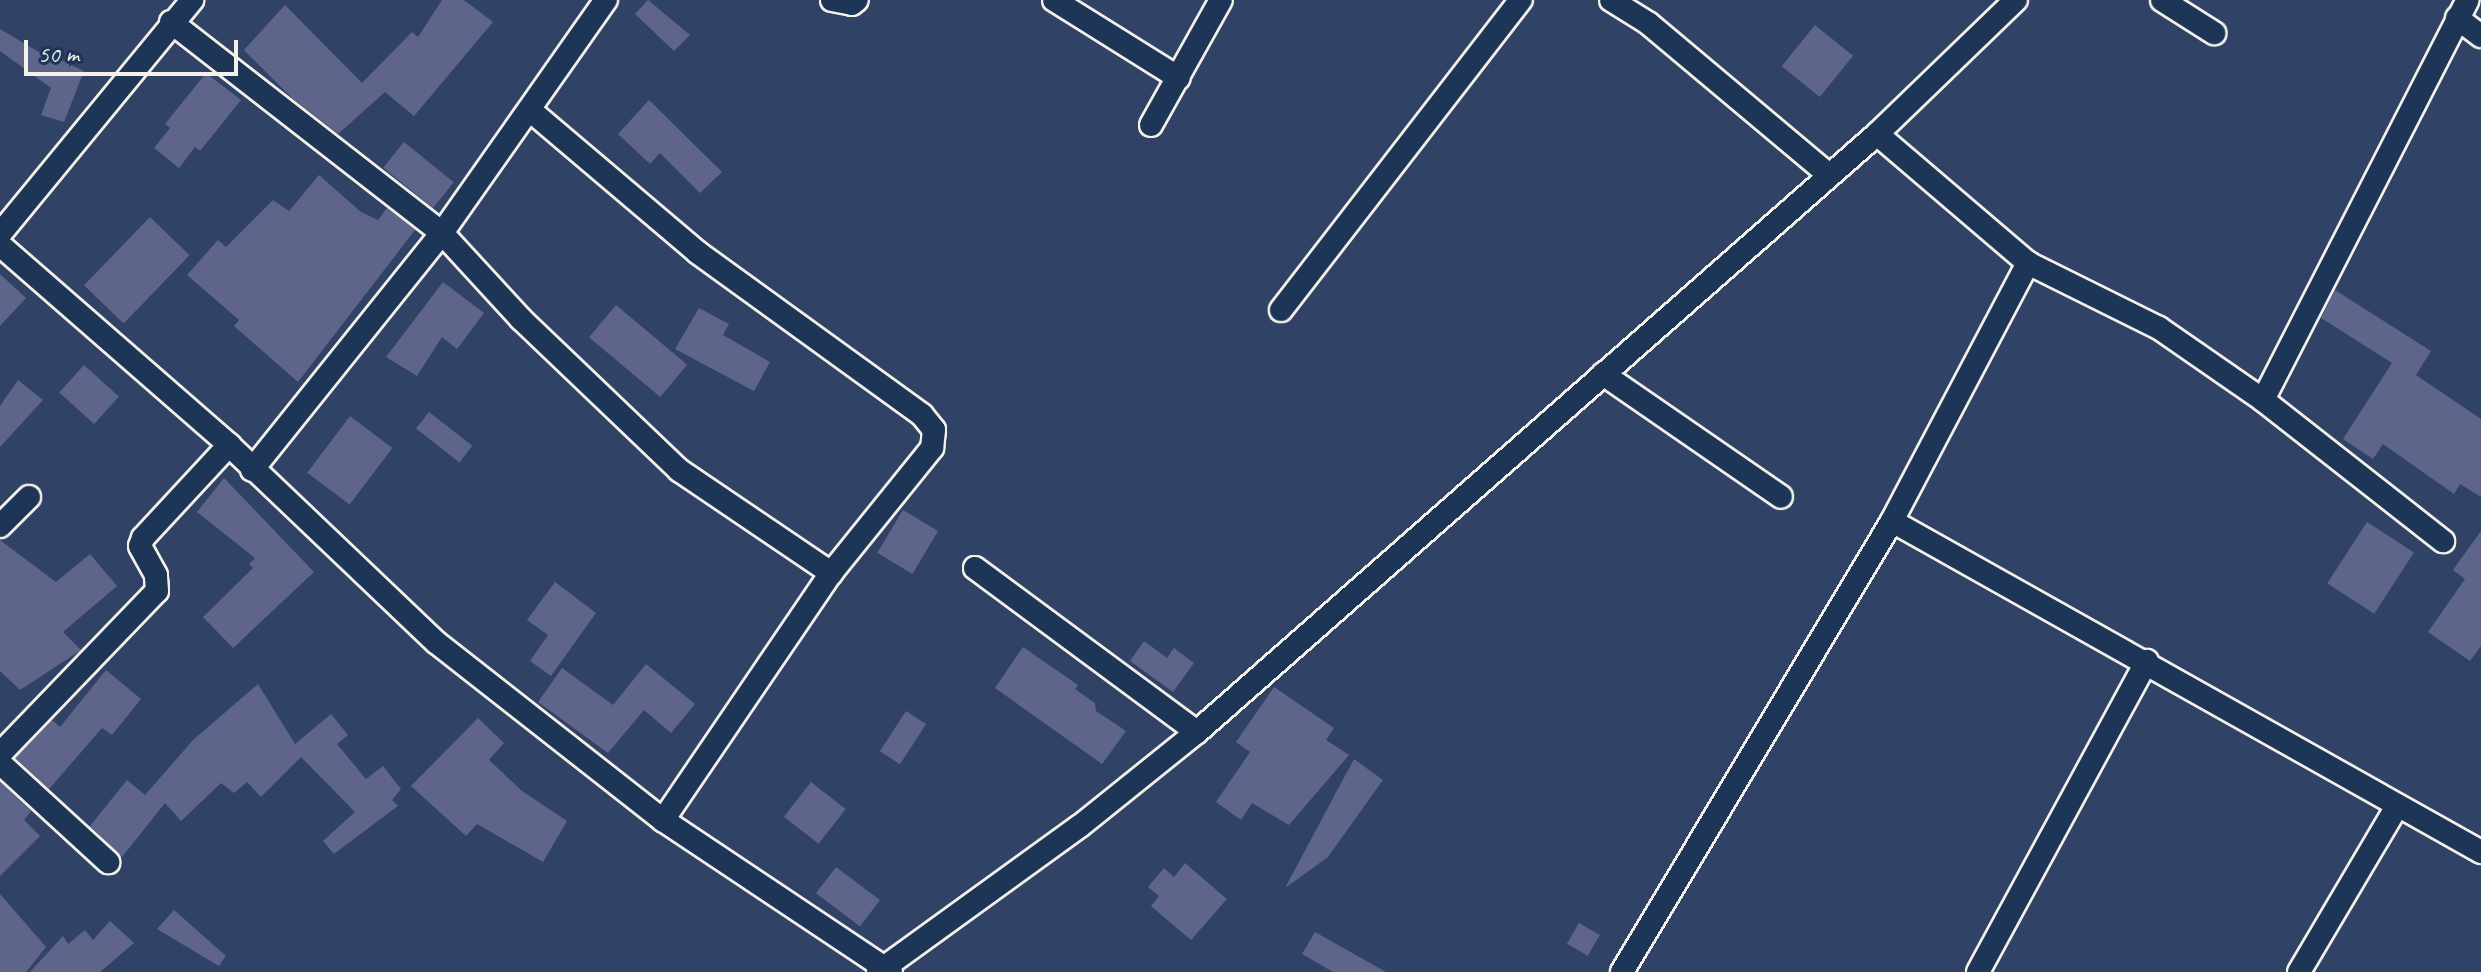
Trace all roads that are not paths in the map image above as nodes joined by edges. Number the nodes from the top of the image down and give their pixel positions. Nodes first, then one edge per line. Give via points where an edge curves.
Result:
1 (192, 0) edge
2 (606, 0) edge
3 (832, 0) edge
4 (857, 0) edge
5 (1054, 0) edge
6 (1221, 0) edge
7 (1521, 0) edge
8 (1611, 0) edge
9 (2016, 0) edge
10 (2162, 0) edge
11 (2462, 9) edge
12 (171, 22) junction
13 (2214, 33) dead end
14 (2481, 36) edge
15 (1179, 78) junction
16 (531, 111) junction
17 (1151, 125) dead end
18 (1877, 134) junction
19 (1828, 174) junction
20 (442, 233) junction
21 (0, 234) edge
22 (0, 245) edge
23 (2028, 263) junction
24 (1281, 310) dead end
25 (1603, 374) junction
26 (2263, 400) junction
27 (229, 445) junction
28 (252, 470) junction
29 (29, 497) dead end
30 (1781, 497) dead end
31 (1892, 521) junction
32 (0, 526) edge
33 (2443, 541) dead end
34 (975, 568) dead end
35 (831, 573) junction
36 (2147, 661) junction
37 (1197, 732) junction
38 (0, 754) edge
39 (0, 763) edge
40 (2397, 806) junction
41 (663, 820) junction
42 (2481, 852) edge
43 (108, 862) dead end
44 (884, 971) edge
45 (1622, 972) edge
46 (1978, 972) edge
47 (2299, 972) edge

1 - 12 street
2 - 16 street
3 - 4 street
5 - 15 street
6 - 15 street
7 - 24 street
8 - 19 street via 1648,23
9 - 18 street
10 - 13 street
11 - 14 street
11 - 26 street
12 - 20 street
12 - 21 street
15 - 17 street
16 - 20 street
16 - 35 street via 697,252 922,415 934,430 932,448
18 - 19 street
18 - 23 street
19 - 25 street
20 - 28 street
20 - 35 street via 521,319 679,470
22 - 27 street
23 - 26 street via 2159,328
23 - 31 street
25 - 30 street
25 - 37 street
26 - 33 street
27 - 28 street
27 - 38 street via 143,538 140,546 156,575 157,591
28 - 41 street via 437,643
29 - 32 street
31 - 36 street
31 - 45 street
34 - 37 street
35 - 41 street
36 - 40 street
36 - 46 street
37 - 44 street
39 - 43 street
40 - 42 street
40 - 47 street
41 - 44 street

